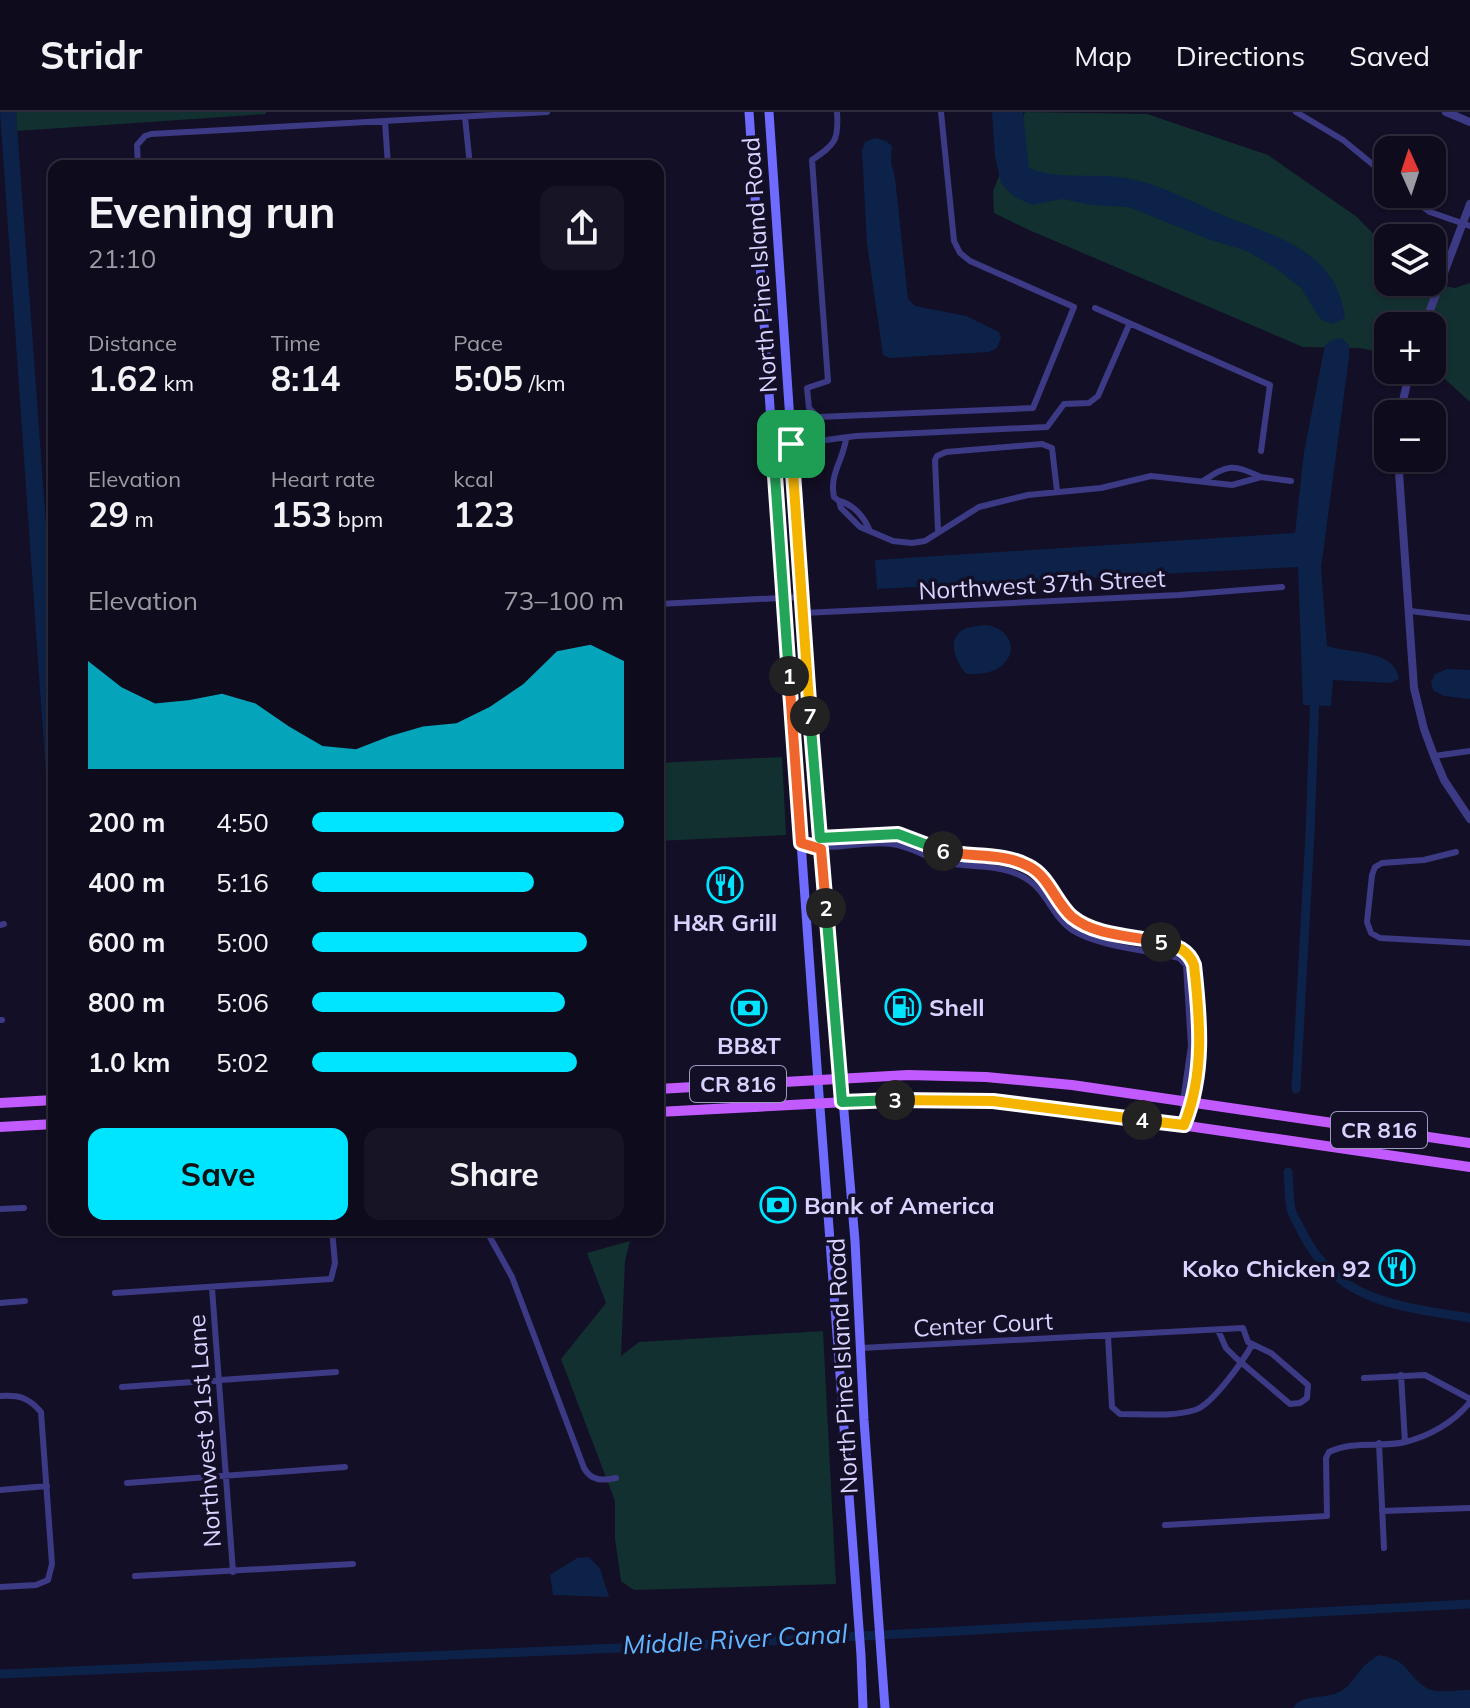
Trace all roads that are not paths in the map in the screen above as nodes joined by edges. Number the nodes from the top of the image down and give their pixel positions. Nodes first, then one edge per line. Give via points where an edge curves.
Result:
1 (547, 112) edge
2 (749, 112) edge
3 (769, 112) edge
4 (837, 112) edge
5 (941, 112) edge
6 (1296, 112) edge
7 (1446, 112) edge
8 (465, 117) junction
9 (385, 121) junction
10 (1470, 122) edge
11 (138, 160) edge
12 (388, 160) edge
13 (469, 160) edge
14 (1374, 165) edge
15 (1470, 204) edge
16 (1424, 208) edge
17 (1466, 225) edge
18 (1095, 308) dead end
19 (1430, 312) edge
20 (1129, 325) junction
21 (846, 439) junction
22 (791, 444) junction
23 (773, 447) junction
24 (1261, 451) dead end
25 (1399, 472) edge
26 (1261, 477) junction
27 (1202, 481) junction
28 (1291, 481) dead end
29 (1057, 491) junction
30 (938, 530) junction
31 (1282, 587) dead end
32 (802, 597) junction
33 (784, 598) junction
34 (664, 604) edge
35 (1410, 611) junction
36 (803, 613) junction
37 (1470, 618) edge
38 (1470, 751) edge
39 (1434, 756) junction
40 (1470, 819) edge
41 (820, 838) junction
42 (801, 843) junction
43 (821, 849) junction
44 (1456, 852) dead end
45 (1470, 943) edge
46 (1180, 948) junction
47 (1164, 954) junction
48 (840, 1079) junction
49 (818, 1081) junction
50 (664, 1089) edge
51 (48, 1100) edge
52 (842, 1102) junction
53 (1188, 1102) junction
54 (0, 1103) edge
55 (819, 1104) junction
56 (664, 1112) edge
57 (48, 1124) edge
58 (1184, 1125) junction
59 (0, 1127) edge
60 (1470, 1143) edge
61 (1470, 1167) edge
62 (24, 1208) dead end
63 (0, 1209) edge
64 (333, 1236) edge
65 (489, 1236) edge
66 (212, 1288) junction
67 (115, 1293) dead end
68 (25, 1301) dead end
69 (0, 1303) edge
70 (1218, 1330) junction
71 (1108, 1336) junction
72 (1252, 1345) junction
73 (861, 1348) junction
74 (1242, 1362) junction
75 (336, 1372) dead end
76 (1401, 1375) junction
77 (1364, 1378) dead end
78 (218, 1381) junction
79 (122, 1387) dead end
80 (0, 1396) edge
81 (1470, 1400) edge
82 (1405, 1442) junction
83 (1379, 1443) junction
84 (345, 1467) dead end
85 (226, 1474) junction
86 (616, 1478) dead end
87 (127, 1483) dead end
88 (47, 1486) junction
89 (0, 1490) edge
90 (1470, 1508) edge
91 (1382, 1511) junction
92 (1165, 1525) dead end
93 (1384, 1548) dead end
94 (353, 1564) dead end
95 (233, 1572) junction
96 (135, 1576) dead end
97 (0, 1587) edge
98 (863, 1708) edge
99 (885, 1708) edge

1 - 8 street
2 - 23 main road, North Pine Island Road
3 - 22 main road, North Pine Island Road
4 - 5 street, North Pine Island Road via 834,143 812,160 828,381 807,388 809,408 818,417 1033,408 1074,307 960,253 950,217
6 - 14 street
7 - 10 street
8 - 9 street
8 - 13 street
9 - 11 street via 160,133 140,140
9 - 12 street
15 - 17 street
16 - 17 street
17 - 19 street
18 - 20 street
20 - 21 street via 1098,396 1089,403 1064,404 1047,427
20 - 24 street via 1270,385
21 - 22 street
21 - 30 street via 832,479 834,497 848,503 869,529 893,541 925,541
22 - 23 street
22 - 32 main road, North Pine Island Road
23 - 33 main road, North Pine Island Road
25 - 35 street
26 - 27 street via 1232,485
26 - 27 street via 1228,466
26 - 28 street
27 - 29 street via 1151,476
29 - 30 street via 979,507
29 - 30 street via 1055,454 1042,444 946,452 935,460
31 - 36 street, Northwest 37th Street
32 - 33 street
32 - 36 main road, North Pine Island Road
33 - 34 street
33 - 42 main road, North Pine Island Road
35 - 37 street
35 - 39 street via 1414,688
36 - 41 main road, North Pine Island Road
38 - 39 street
39 - 40 street
41 - 42 street
41 - 43 main road, North Pine Island Road
41 - 46 street via 898,834 947,852 1016,862 1041,875 1072,916 1088,927
42 - 43 street
42 - 49 main road, North Pine Island Road
43 - 47 street via 895,844 945,863 1017,874 1036,884 1072,929
43 - 48 main road, North Pine Island Road
44 - 45 street via 1375,867 1367,922 1380,938
46 - 47 street
46 - 53 street via 1194,965 1200,1046
47 - 53 street via 1186,965
48 - 49 main road, CR 816
48 - 52 main road, North Pine Island Road
48 - 53 main road, CR 816 via 986,1077
49 - 50 main road, CR 816
49 - 55 main road, North Pine Island Road
51 - 54 main road
52 - 55 main road, CR 816
52 - 58 main road, CR 816 via 993,1101
52 - 73 main road, North Pine Island Road
53 - 58 street
53 - 60 main road, CR 816
55 - 56 main road, CR 816
55 - 98 main road, North Pine Island Road
57 - 59 main road
58 - 61 main road, CR 816
62 - 63 street
64 - 66 street via 331,1279
65 - 86 street via 512,1277 587,1474 598,1480
66 - 67 street
66 - 78 street, Northwest 91st Lane
68 - 69 street
70 - 71 street, Center Court
70 - 72 street, Center Court via 1243,1328
70 - 74 street, Center Court via 1226,1348
71 - 73 street, Center Court
71 - 74 street via 1112,1407 1120,1414 1199,1409
72 - 74 street
72 - 74 street, Center Court via 1271,1353 1308,1385 1307,1398 1290,1404
73 - 99 main road, North Pine Island Road
75 - 78 street
76 - 77 street
76 - 81 street via 1425,1375
76 - 82 street
78 - 79 street
78 - 85 street, Northwest 91st Lane
80 - 88 street via 19,1395 41,1412
81 - 82 street via 1442,1427
82 - 83 street
83 - 91 street
83 - 92 street via 1329,1452 1327,1516
84 - 85 street
85 - 87 street
85 - 95 street, Northwest 91st Lane
88 - 89 street
88 - 97 street via 52,1564 48,1580
90 - 91 street
91 - 93 street
94 - 95 street
95 - 96 street

